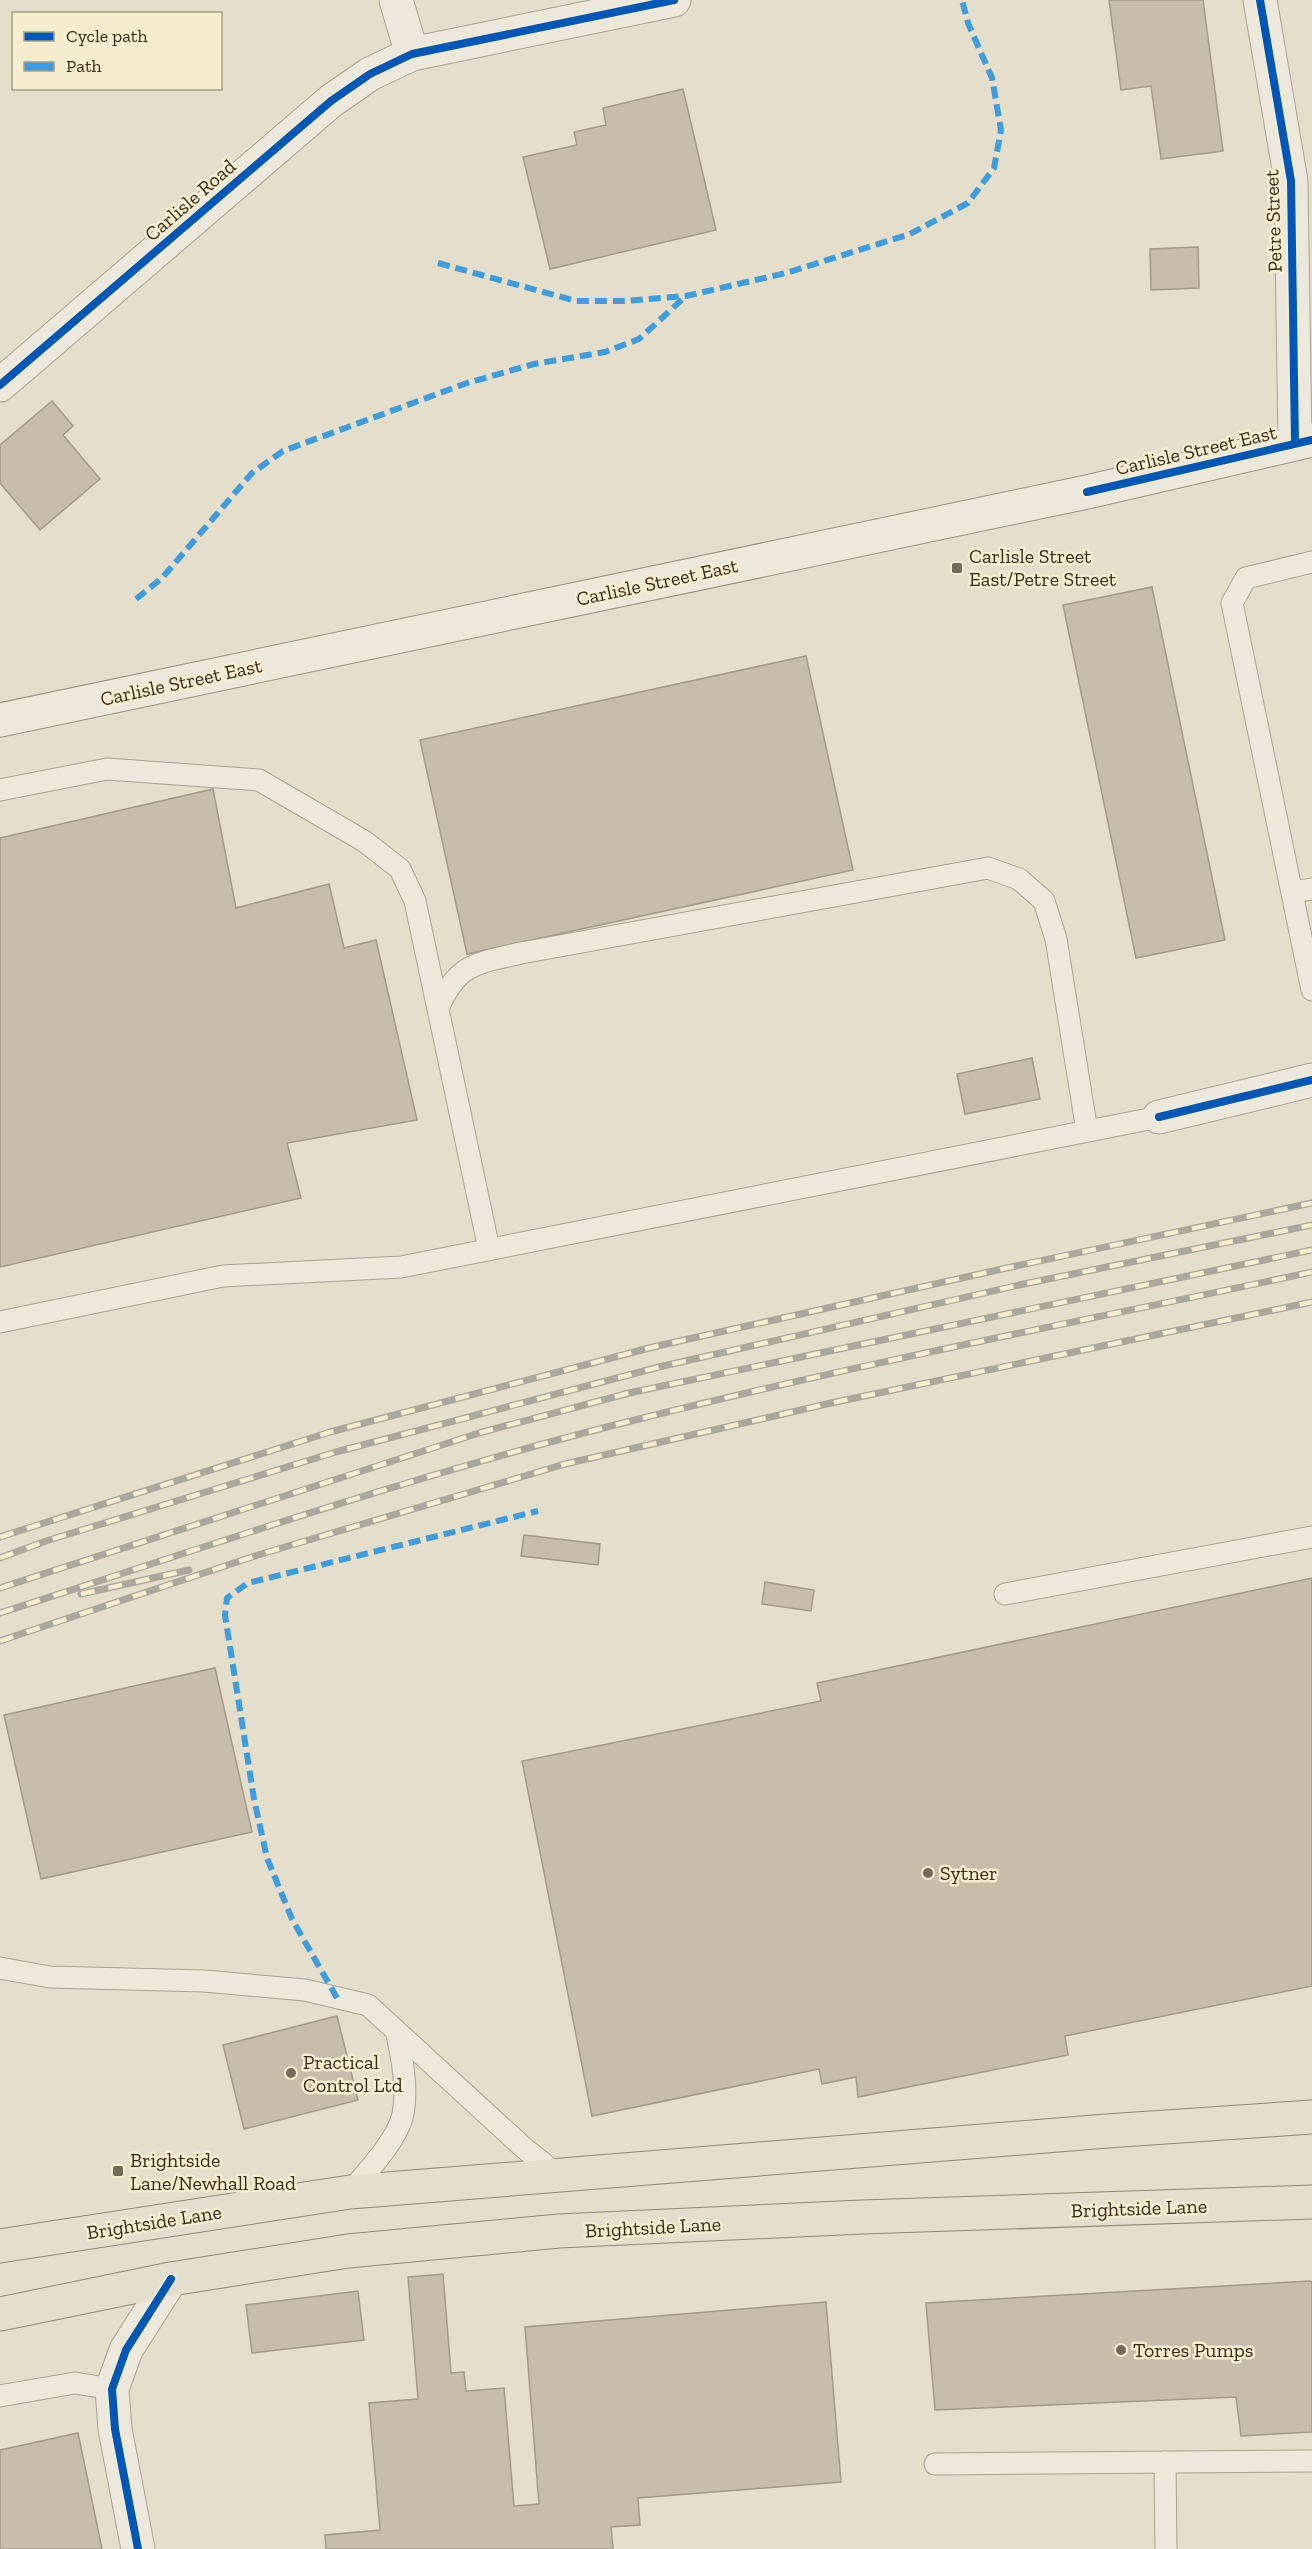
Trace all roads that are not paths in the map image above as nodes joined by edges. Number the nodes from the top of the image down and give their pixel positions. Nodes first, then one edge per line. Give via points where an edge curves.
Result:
1 (396, 0) edge
2 (674, 0) edge
3 (1260, 0) edge
4 (412, 54) junction
5 (0, 385) edge
6 (1304, 442) edge
7 (1312, 562) edge
8 (0, 720) edge
9 (0, 790) edge
10 (1302, 890) edge
11 (1312, 990) edge
12 (438, 1008) junction
13 (1312, 1080) edge
14 (1159, 1117) joint
15 (1087, 1131) junction
16 (489, 1249) junction
17 (0, 1322) edge
18 (1312, 1537) edge
19 (1005, 1594) dead end
20 (0, 1968) edge
21 (397, 2034) junction
22 (1312, 2117) edge
23 (558, 2175) junction
24 (350, 2192) junction
25 (1297, 2203) edge
26 (1312, 2224) edge
27 (0, 2246) edge
28 (171, 2279) junction
29 (0, 2314) edge
30 (112, 2389) junction
31 (0, 2396) edge
32 (1312, 2461) edge
33 (1165, 2462) junction
34 (935, 2464) dead end
35 (138, 2549) edge
36 (1166, 2549) edge

1 - 4 street
2 - 4 street, Carlisle Road
3 - 6 street, Petre Street via 1291,181
4 - 5 street, Carlisle Road via 370,74 331,100
6 - 8 street, Carlisle Street East via 1087,492
7 - 10 lane via 1246,578 1232,603
9 - 12 lane via 108,769 259,780 364,841 400,869 416,902
10 - 11 lane
12 - 15 lane via 447,987 471,965 988,868 1019,879 1044,901 1056,939
12 - 16 lane
13 - 14 street
14 - 15 lane
15 - 16 lane
16 - 17 lane via 401,1267 223,1276
18 - 19 lane
20 - 21 lane via 50,1977 204,1981 305,1990 368,2006
21 - 23 lane
21 - 24 lane via 405,2081 403,2115 386,2148
22 - 23 main road, Brightside Lane
23 - 24 main road, Brightside Lane
24 - 27 main road, Brightside Lane
25 - 26 main road
25 - 28 main road, Brightside Lane via 559,2231 348,2251
28 - 29 main road, Brightside Lane
28 - 30 street via 126,2350
30 - 31 lane via 75,2383
30 - 35 street via 115,2429
32 - 33 lane
33 - 34 lane
33 - 36 lane

